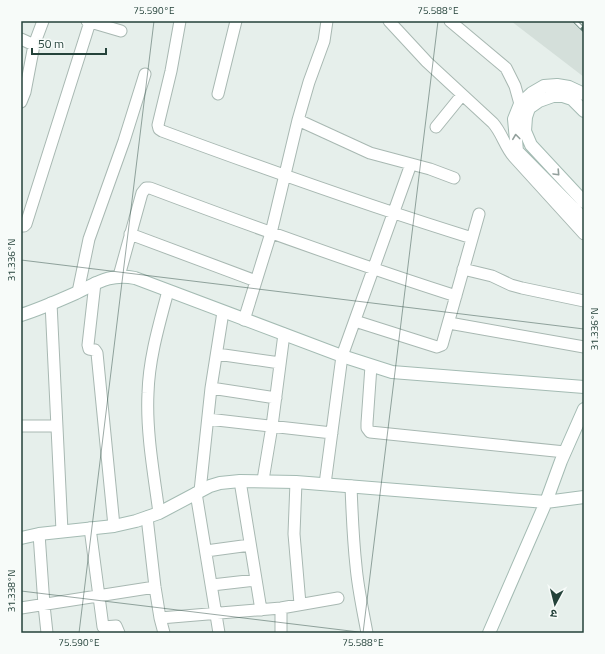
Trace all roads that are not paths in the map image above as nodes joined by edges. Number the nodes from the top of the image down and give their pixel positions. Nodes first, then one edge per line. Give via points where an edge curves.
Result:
1 (43, 21) edge
2 (89, 21) edge
3 (180, 21) edge
4 (236, 21) edge
5 (327, 21) edge
6 (389, 21) edge
7 (450, 21) edge
8 (121, 31) dead end
9 (21, 39) edge
10 (34, 45) junction
11 (26, 59) edge
12 (145, 74) dead end
13 (218, 94) dead end
14 (584, 94) edge
15 (462, 95) junction
16 (21, 101) edge
17 (520, 104) junction
18 (584, 111) edge
19 (298, 120) junction
20 (436, 127) dead end
21 (411, 164) junction
22 (284, 176) junction
23 (454, 178) dead end
24 (584, 202) edge
25 (394, 214) junction
26 (479, 214) dead end
27 (584, 219) edge
28 (21, 226) edge
29 (271, 233) junction
30 (130, 234) junction
31 (584, 234) edge
32 (472, 238) junction
33 (464, 269) junction
34 (373, 270) junction
35 (119, 276) junction
36 (256, 281) junction
37 (94, 283) junction
38 (168, 291) junction
39 (78, 292) junction
40 (456, 296) junction
41 (584, 302) edge
42 (51, 304) junction
43 (223, 312) junction
44 (21, 315) edge
45 (244, 320) junction
46 (354, 321) junction
47 (449, 323) junction
48 (284, 334) junction
49 (584, 347) edge
50 (217, 354) junction
51 (342, 356) junction
52 (280, 363) junction
53 (371, 366) junction
54 (211, 388) junction
55 (584, 388) edge
56 (276, 398) junction
57 (584, 409) edge
58 (208, 419) junction
59 (21, 426) edge
60 (57, 426) junction
61 (272, 426) junction
62 (332, 433) junction
63 (565, 452) junction
64 (263, 480) junction
65 (240, 481) junction
66 (296, 482) junction
67 (324, 484) junction
68 (351, 486) junction
69 (198, 492) junction
70 (584, 497) edge
71 (546, 502) junction
72 (159, 513) junction
73 (147, 517) junction
74 (114, 526) junction
75 (90, 528) junction
76 (62, 532) junction
77 (39, 534) junction
78 (21, 538) edge
79 (250, 545) junction
80 (206, 551) junction
81 (256, 580) junction
82 (212, 585) junction
83 (155, 588) junction
84 (98, 596) junction
85 (338, 598) dead end
86 (300, 604) junction
87 (44, 605) junction
88 (21, 608) edge
89 (281, 608) junction
90 (261, 610) junction
91 (216, 614) junction
92 (160, 618) junction
93 (103, 630) edge
94 (47, 633) edge
95 (119, 633) edge
96 (164, 633) edge
97 (219, 633) edge
98 (281, 633) edge
99 (367, 633) edge
100 (489, 633) edge

1 - 10 street
2 - 8 street
2 - 28 street via 26,224
3 - 22 street via 171,71 159,116 159,129
4 - 13 street
5 - 19 street via 324,41
6 - 15 street
7 - 17 street via 506,68 516,86
9 - 10 street
10 - 11 street
11 - 16 street
12 - 39 street via 89,238
14 - 17 street via 568,87 544,86
15 - 20 street
15 - 31 street via 497,127 514,157
27 -> 17 street via 517,151 514,119
18 -> 24 street via 572,99 553,96 529,108 525,131 531,146
19 - 21 street via 370,153
19 - 22 street
21 - 23 street
21 - 25 street
22 - 25 street
22 - 29 street
25 - 32 street
25 - 34 street
26 - 32 street
29 - 30 street via 146,188 142,193
29 - 34 street
29 - 36 street
30 - 35 street
30 - 36 street
32 - 33 street
33 - 40 street
33 - 41 street via 492,276 511,285
34 - 40 street
34 - 46 street
35 - 37 street
35 - 38 street via 134,278
36 - 45 street
37 - 39 street
37 - 74 street via 88,345 90,350 97,353
38 - 43 street
38 - 72 street via 153,346 148,394
39 - 42 street
40 - 47 street
42 - 44 street
42 - 60 street
43 - 45 street
43 - 50 street
45 - 48 street
46 - 47 street via 440,347
46 - 51 street
47 - 49 street
48 - 51 street
48 - 52 street
50 - 52 street
50 - 54 street
51 - 53 street
51 - 62 street
52 - 56 street
53 - 55 street via 392,372
53 - 63 street via 367,423 370,432
54 - 56 street
54 - 58 street
56 - 61 street
57 - 63 street
58 - 61 street
58 - 69 street
59 - 60 street
60 - 76 street
61 - 62 street
61 - 64 street
62 - 67 street
63 - 71 street
64 - 65 street
64 - 66 street
65 - 69 street via 220,483
65 - 79 street
66 - 67 street
66 - 86 street via 294,534
67 - 68 street
68 - 71 street
68 - 99 street via 353,541
69 - 72 street
69 - 80 street
70 - 71 street
71 - 100 street
72 - 73 street
73 - 74 street
73 - 83 street
74 - 75 street
75 - 76 street
75 - 84 street
76 - 77 street
77 - 78 street
77 - 87 street
79 - 80 street
79 - 81 street
80 - 82 street
81 - 82 street
81 - 90 street
82 - 91 street
83 - 84 street
83 - 92 street
84 - 87 street
84 - 93 street
85 - 86 street
86 - 89 street
87 - 88 street
87 - 94 street
89 - 90 street
89 - 98 street
90 - 91 street
91 - 92 street
91 - 97 street
92 - 96 street
93 - 95 street via 116,626

